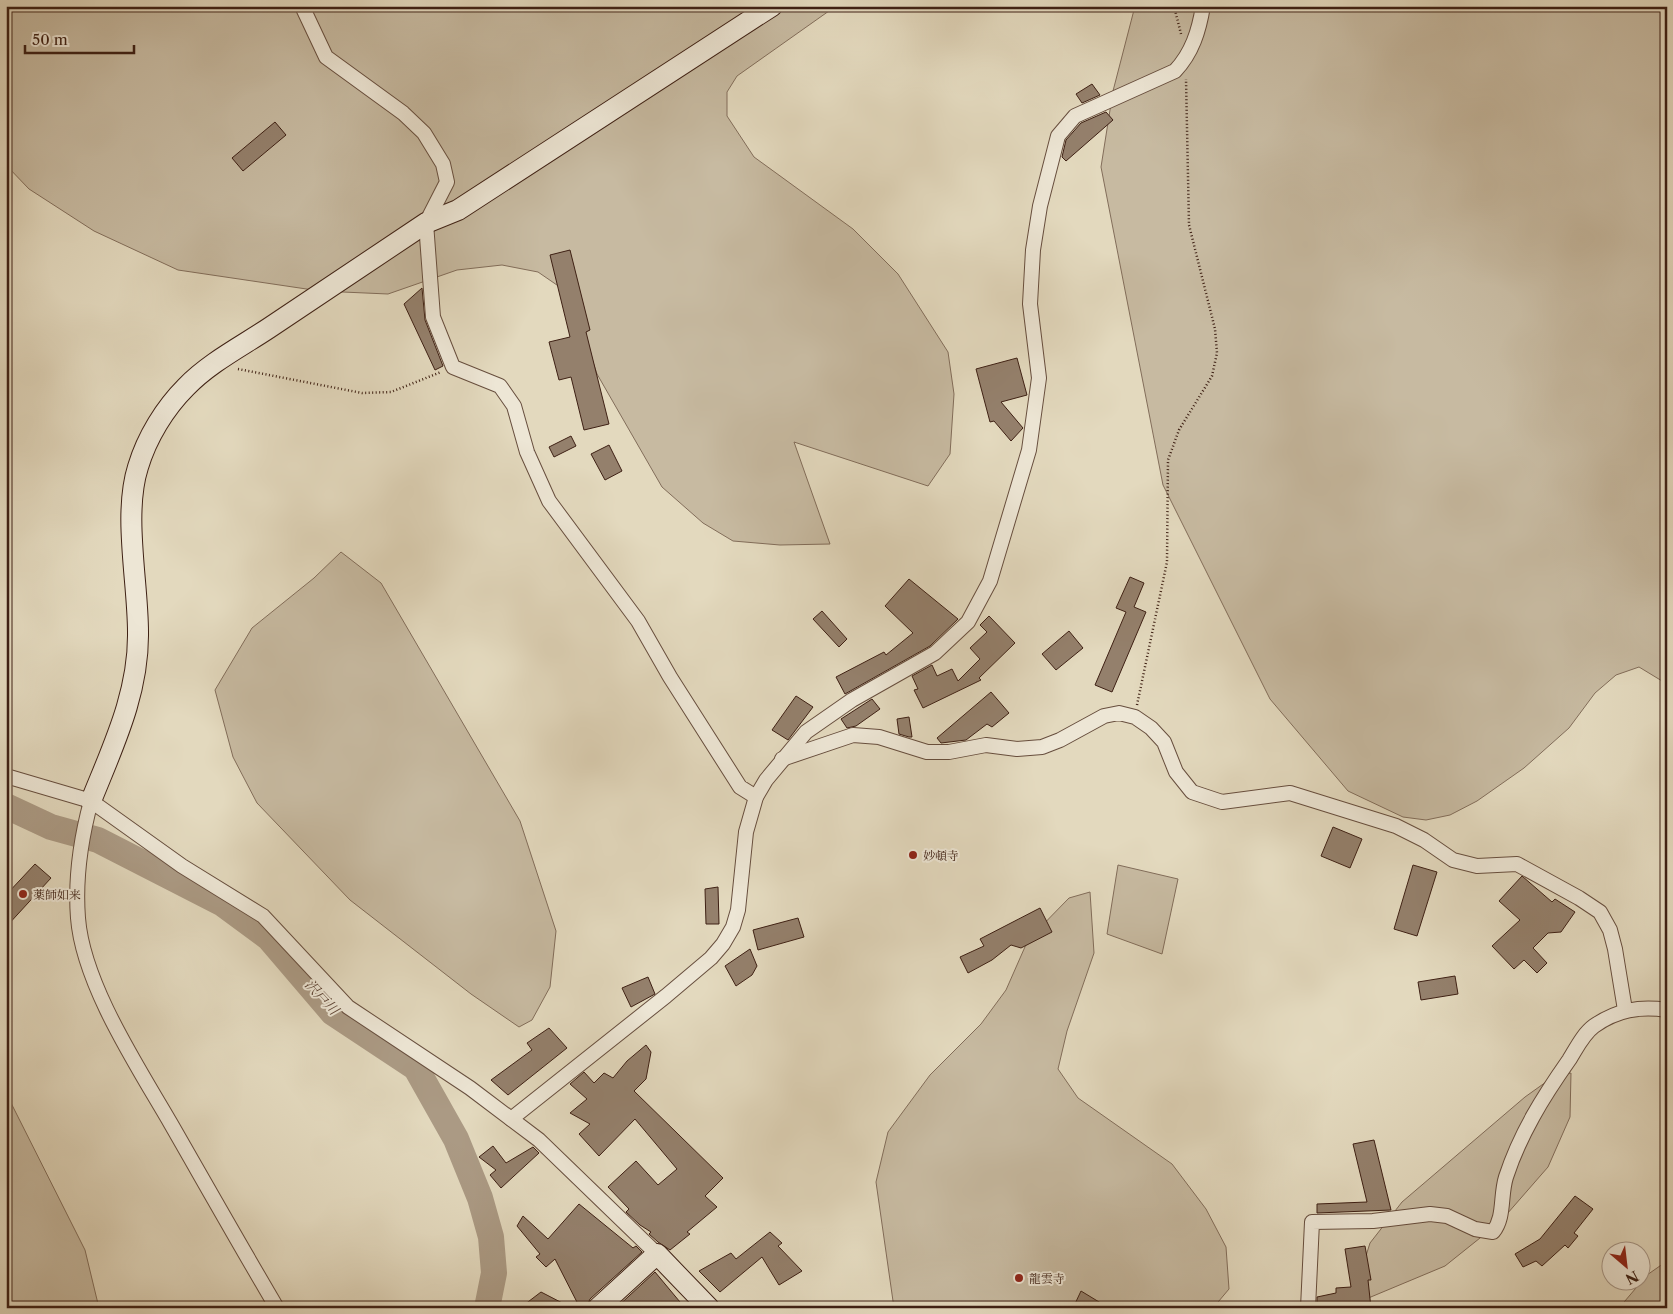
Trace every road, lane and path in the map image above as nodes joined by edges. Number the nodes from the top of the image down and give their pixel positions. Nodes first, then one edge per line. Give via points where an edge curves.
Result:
1 (302, 6) edge
2 (772, 6) edge
3 (1174, 6) edge
4 (1203, 6) edge
5 (1187, 59) junction
6 (426, 223) junction
7 (214, 364) junction
8 (453, 367) junction
9 (1135, 717) junction
10 (782, 759) junction
11 (6, 776) edge
12 (756, 797) junction
13 (89, 808) junction
14 (1625, 1010) junction
15 (1667, 1010) edge
16 (511, 1119) junction
17 (657, 1254) junction
18 (277, 1308) edge
19 (598, 1308) edge
20 (709, 1308) edge
21 (1308, 1308) edge

1 - 6 street via 326,57 403,113 424,133 443,164 447,182
2 - 6 street via 458,210
3 - 5 path
4 - 5 street via 1200,26
5 - 9 path via 1189,225 1215,329 1217,353 1212,376 1179,430 1168,460 1167,562
5 - 10 street via 1175,71 1075,116 1058,136 1040,206 1033,250 1030,304 1039,378 1029,450 990,581 968,622 935,653 852,700 806,732
6 - 7 street
6 - 8 street via 432,317
7 - 8 path via 362,394 391,392
7 - 13 street via 187,386 168,408 150,437 138,468 133,500 138,632 136,673 127,713
8 - 12 street via 500,386 514,406 527,452 549,501 638,621 740,787
9 - 10 street via 1119,713 1104,716 1042,747 1017,749 986,745 949,752 927,752 879,737 853,735
9 - 14 street via 1164,742 1176,772 1192,792 1222,802 1290,794 1396,826 1453,860 1477,866 1517,864 1579,898 1600,912 1610,930
10 - 12 street
11 - 13 street
12 - 16 street via 746,832 738,910 734,927 723,944 666,996
13 - 16 street via 263,916 348,1007
13 - 18 street via 80,845 78,918 99,993
14 - 15 street
14 - 21 street via 1593,1027 1583,1037 1536,1108 1515,1150 1504,1182 1500,1224 1493,1232 1475,1229 1447,1216 1430,1214 1373,1221 1312,1222
16 - 17 street via 560,1160
17 - 19 street
17 - 20 street

